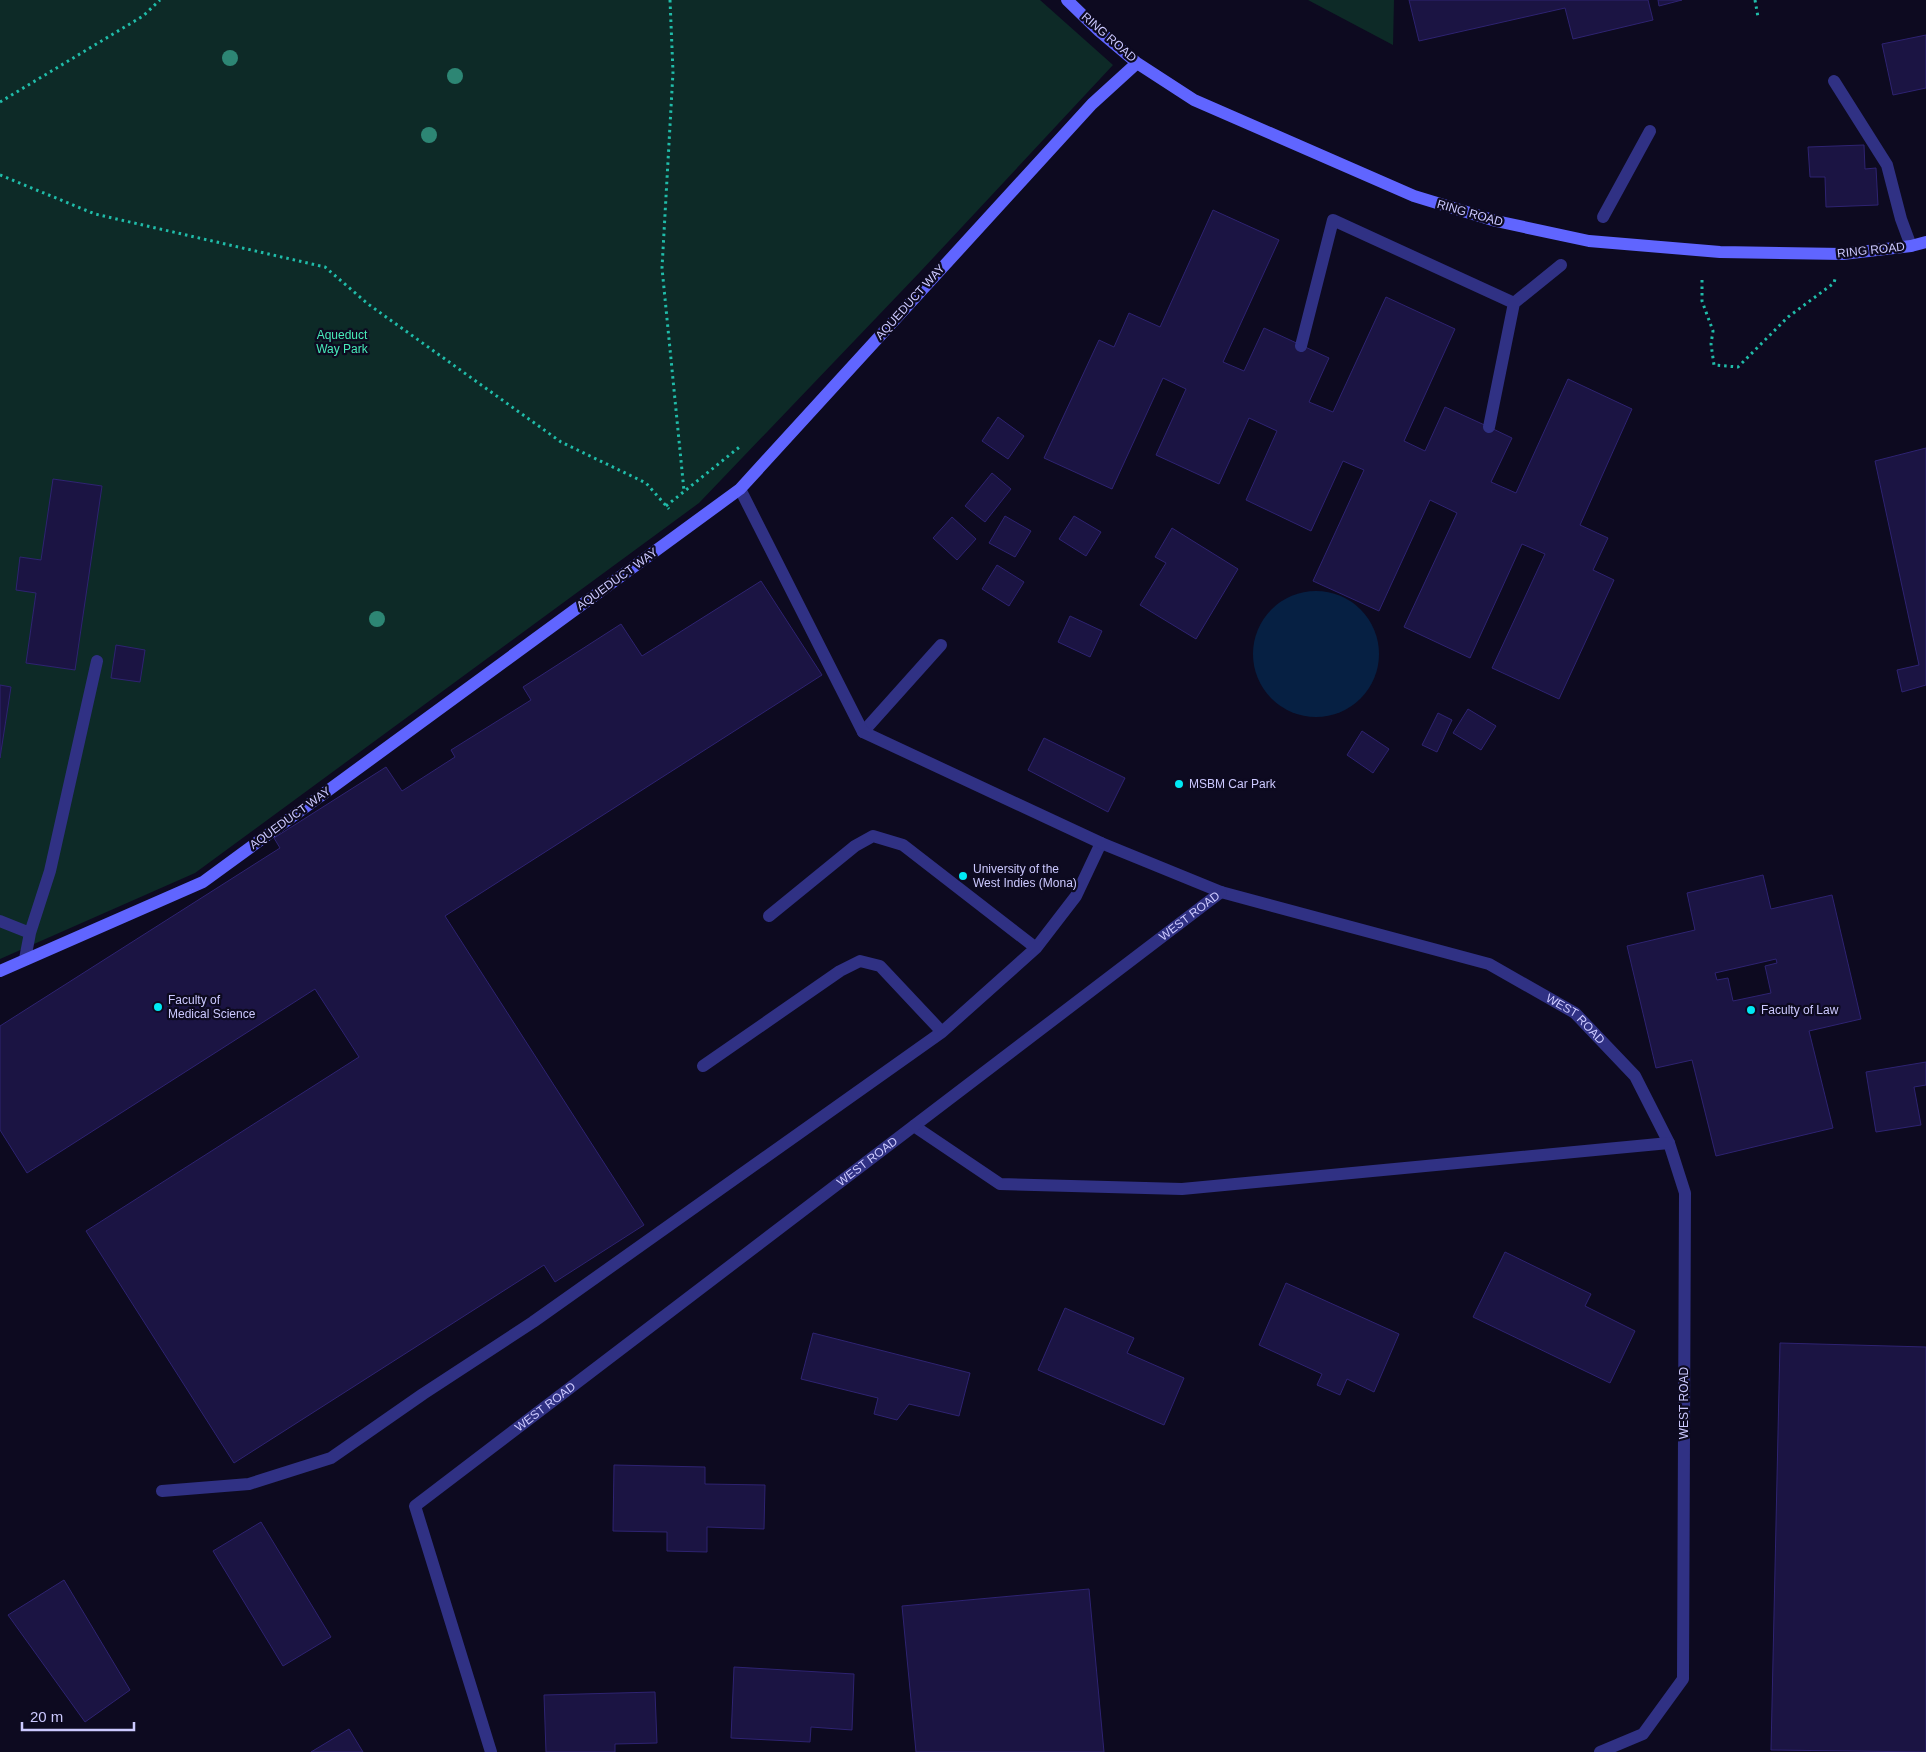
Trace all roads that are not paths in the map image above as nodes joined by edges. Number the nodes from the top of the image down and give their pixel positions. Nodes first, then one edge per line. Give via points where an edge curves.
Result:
1 (1067, 0) edge
2 (1137, 63) junction
3 (1834, 81) dead end
4 (1650, 131) dead end
5 (1603, 217) dead end
6 (1926, 242) edge
7 (1911, 246) junction
8 (1561, 265) dead end
9 (1514, 303) junction
10 (1301, 346) dead end
11 (1489, 427) dead end
12 (740, 489) junction
13 (941, 645) dead end
14 (97, 661) dead end
15 (863, 732) junction
16 (1101, 843) junction
17 (1221, 892) junction
18 (770, 916) dead end
19 (0, 921) edge
20 (30, 933) junction
21 (1036, 948) junction
22 (25, 959) junction
23 (0, 970) edge
24 (942, 1032) junction
25 (703, 1066) dead end
26 (914, 1126) junction
27 (1668, 1143) junction
28 (162, 1491) dead end
29 (491, 1752) edge
30 (1600, 1752) edge

1 - 2 street, RING ROAD
2 - 7 street, RING ROAD via 1194,100 1255,128 1414,196 1496,221 1589,241 1720,252 1843,254
2 - 12 street, AQUEDUCT WAY via 1092,104
3 - 7 street via 1887,165
4 - 5 street
6 - 7 street, RING ROAD
8 - 9 street
9 - 10 street via 1333,220
9 - 11 street
12 - 15 street
12 - 22 street, AQUEDUCT WAY via 203,882
13 - 15 street
14 - 20 street via 50,871
15 - 16 street
16 - 17 street
16 - 21 street via 1076,896
17 - 26 street, WEST ROAD
17 - 27 street, WEST ROAD via 1489,964 1575,1013 1635,1076
18 - 21 street via 855,846 873,836 903,845
19 - 20 street
20 - 22 street
21 - 24 street
22 - 23 street, AQUEDUCT WAY
24 - 25 street via 880,966 860,961 840,971
24 - 28 street via 533,1322 331,1458 250,1484
26 - 27 street via 1000,1184 1182,1189
26 - 29 street, WEST ROAD via 415,1506
27 - 30 street, WEST ROAD via 1684,1193 1684,1679 1642,1734

